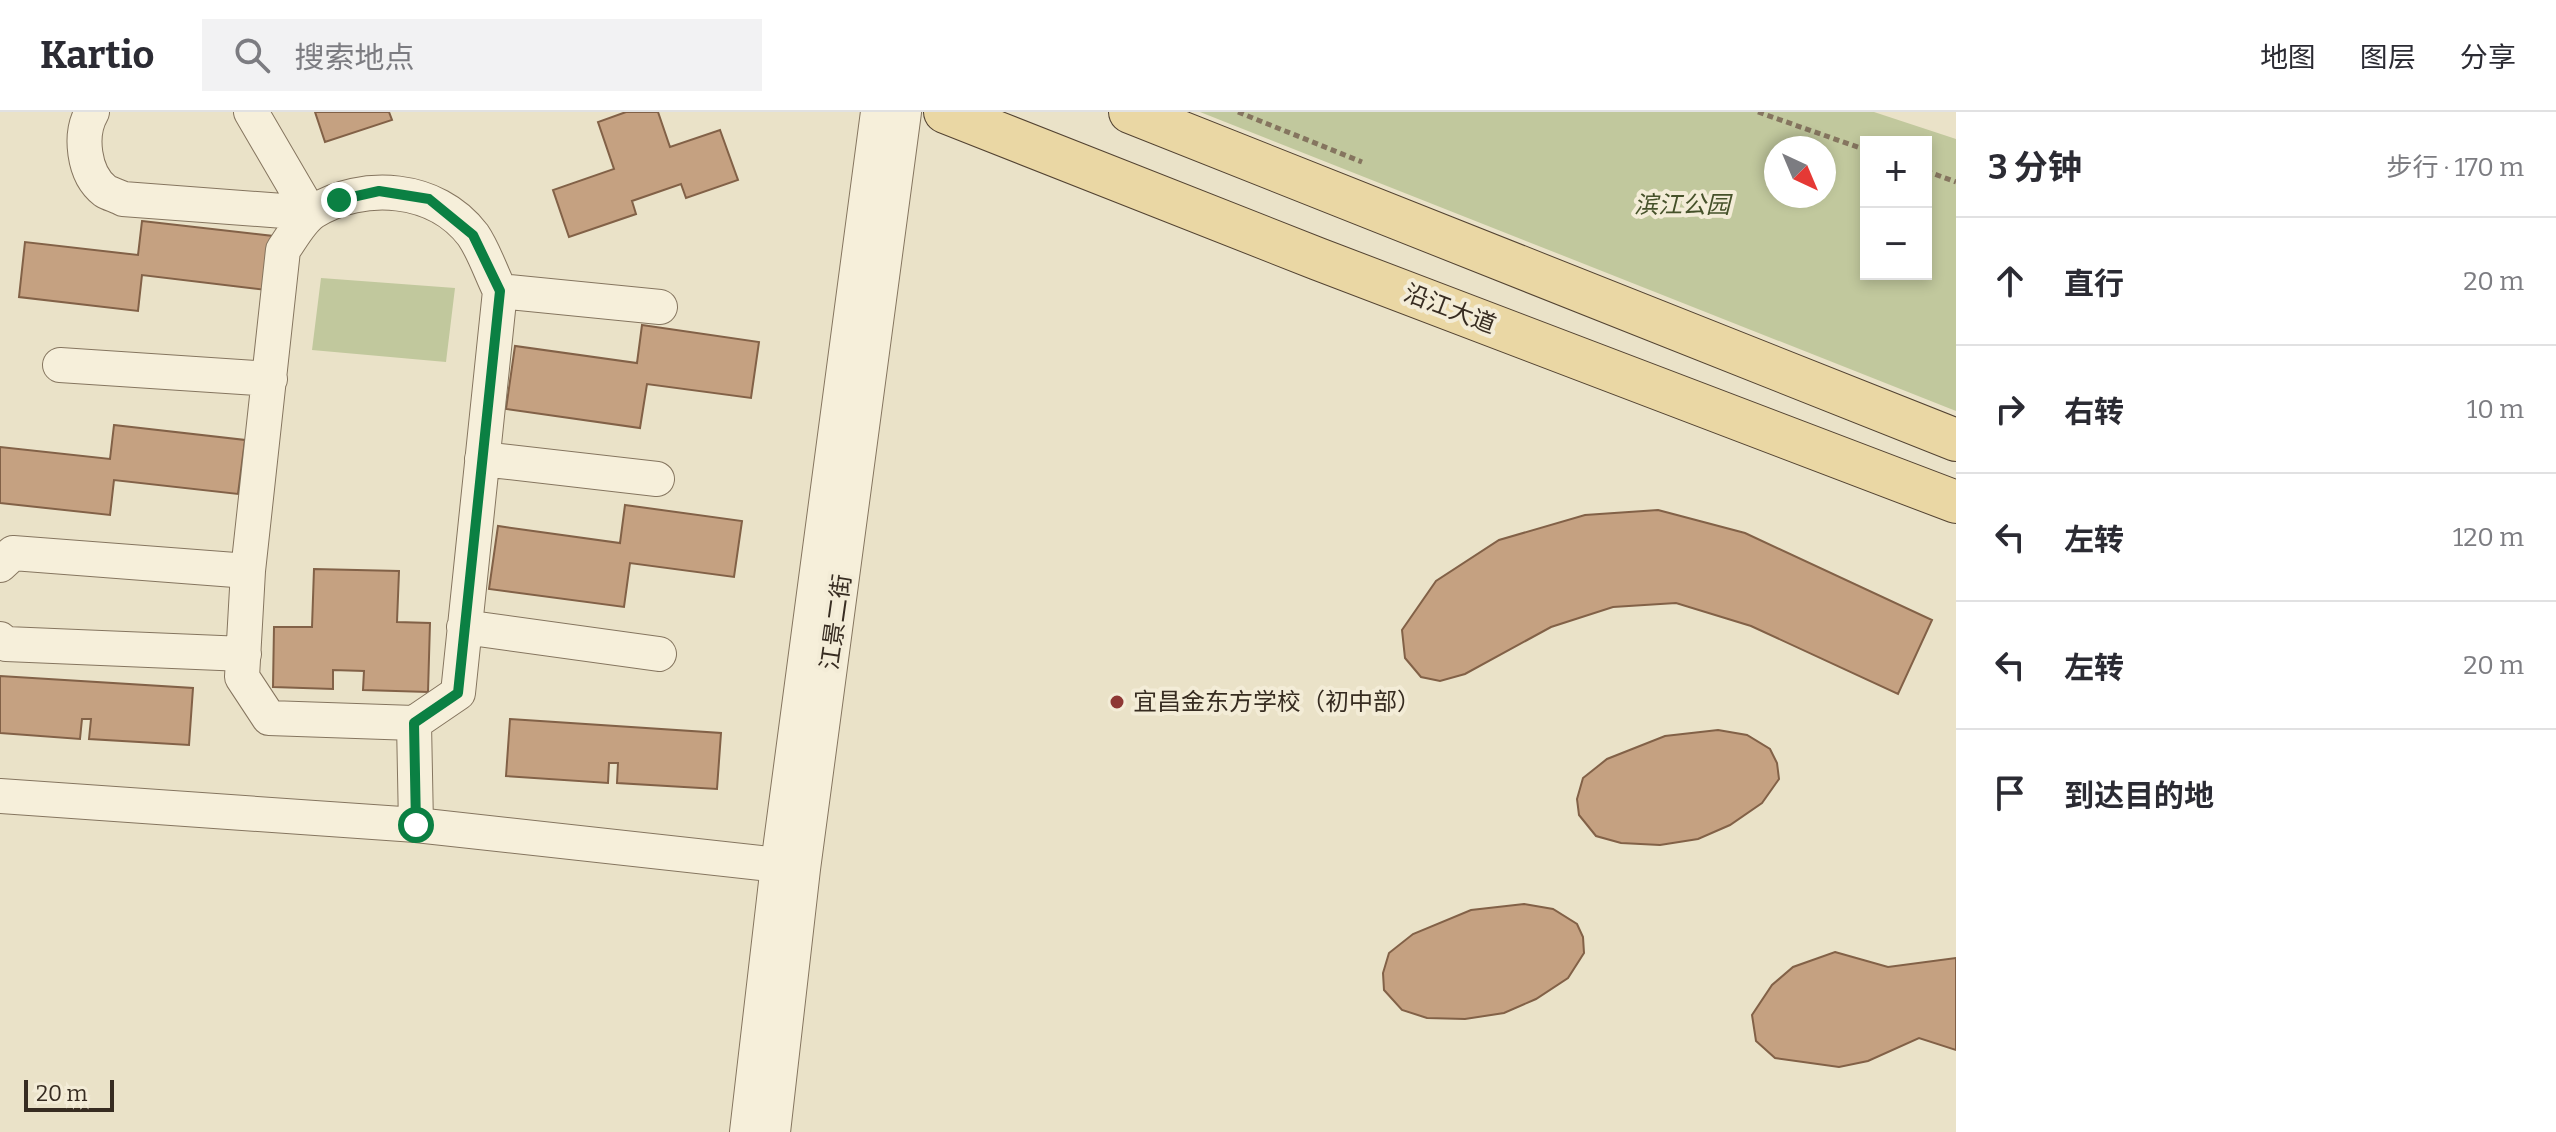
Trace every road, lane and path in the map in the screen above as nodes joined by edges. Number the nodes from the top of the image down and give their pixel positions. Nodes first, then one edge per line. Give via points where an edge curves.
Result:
1 (92, 112) edge
2 (251, 112) edge
3 (878, 112) edge
4 (904, 112) edge
5 (945, 112) edge
6 (1130, 112) edge
7 (1758, 112) edge
8 (1860, 148) edge
9 (1932, 173) edge
10 (1956, 182) edge
11 (310, 213) junction
12 (500, 291) junction
13 (660, 307) dead end
14 (60, 365) dead end
15 (270, 379) junction
16 (1956, 440) edge
17 (482, 459) junction
18 (657, 479) dead end
19 (1956, 502) edge
20 (0, 565) edge
21 (248, 571) junction
22 (464, 627) junction
23 (0, 639) edge
24 (244, 654) junction
25 (659, 654) dead end
26 (414, 723) junction
27 (0, 796) edge
28 (416, 825) junction
29 (778, 865) junction
30 (747, 1132) edge
31 (773, 1132) edge

1 - 11 street via 83,127 87,161 104,190 123,199
2 - 11 street
3 - 29 street, 江景二街
4 - 31 street, 江景二街
5 - 19 main road, 沿江大道
6 - 16 main road
7 - 8 path
9 - 10 path
11 - 12 street via 379,191 429,199 473,235
11 - 15 street via 283,250
12 - 13 street
12 - 17 street
14 - 15 street
15 - 21 street
17 - 18 street
17 - 22 street
20 - 21 street via 13,553
21 - 24 street
22 - 25 street
22 - 26 street via 458,693
23 - 24 street via 6,644
24 - 26 street via 242,677 269,718
26 - 28 street
27 - 28 street
28 - 29 street
29 - 30 street, 江景二街

